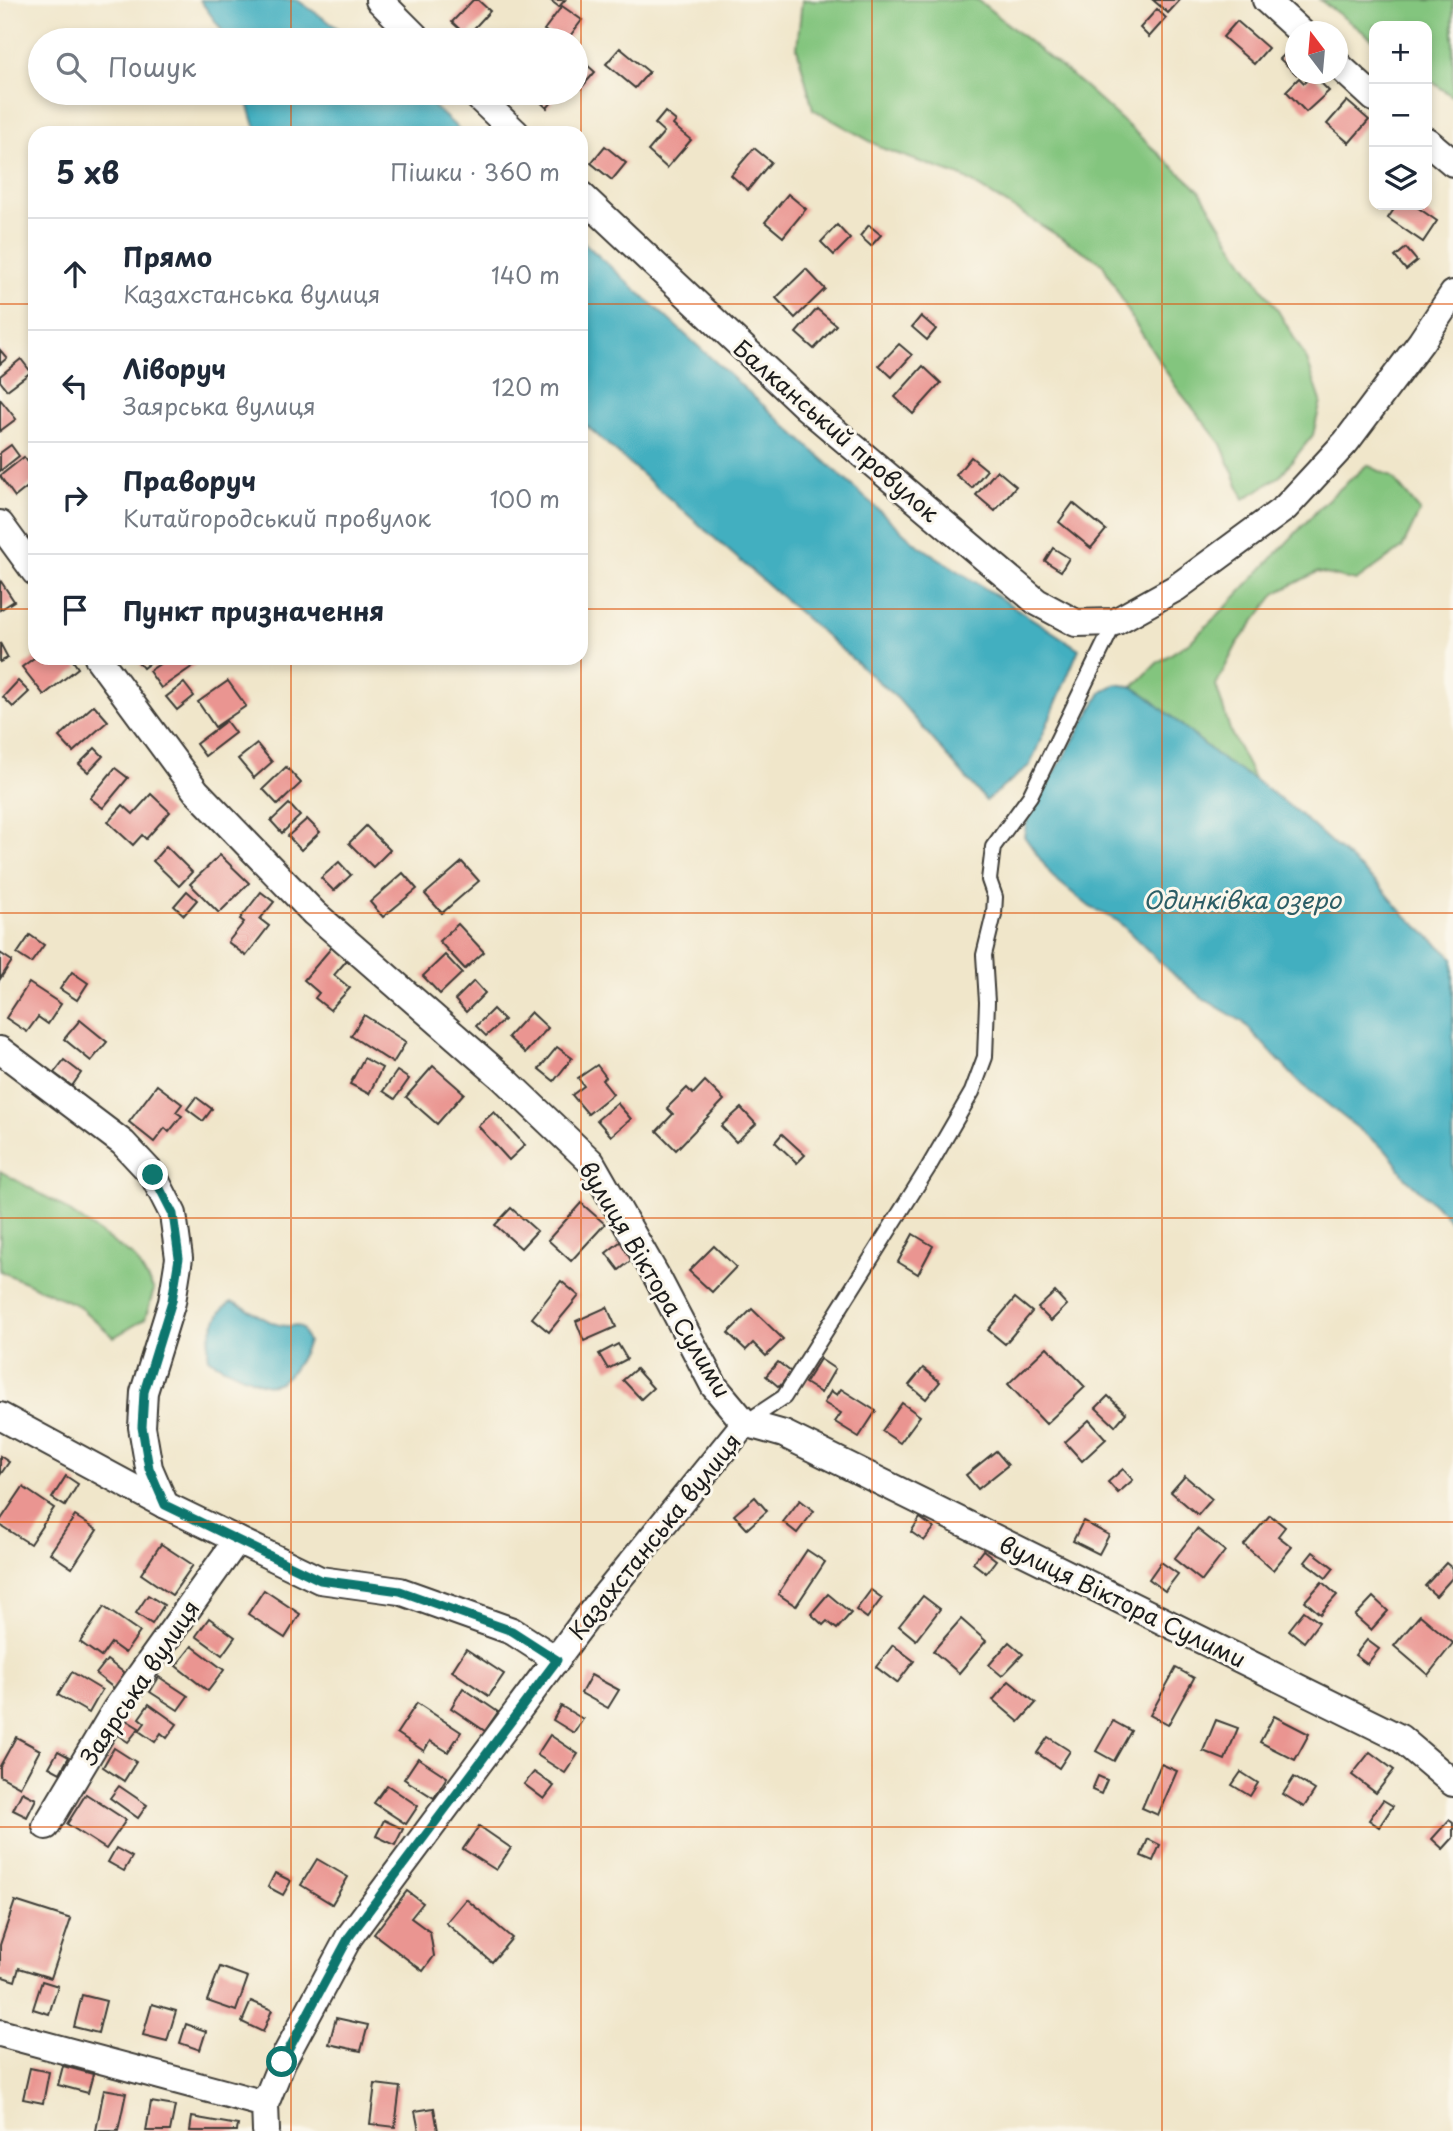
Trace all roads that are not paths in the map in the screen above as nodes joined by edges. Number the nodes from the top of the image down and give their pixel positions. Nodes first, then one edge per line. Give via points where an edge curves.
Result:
1 (379, 0) edge
2 (1266, 0) edge
3 (1289, 21) edge
4 (407, 28) edge
5 (1348, 74) edge
6 (1369, 93) edge
7 (487, 105) edge
8 (509, 126) edge
9 (1432, 145) edge
10 (1453, 163) edge
11 (588, 202) edge
12 (1453, 294) edge
13 (0, 524) edge
14 (28, 562) edge
15 (1115, 622) junction
16 (103, 665) edge
17 (0, 1050) edge
18 (0, 1416) edge
19 (745, 1423) junction
20 (165, 1505) junction
21 (237, 1540) junction
22 (557, 1660) junction
23 (1453, 1783) edge
24 (46, 1826) dead end
25 (0, 2033) edge
26 (265, 2104) junction
27 (266, 2131) edge

1 - 4 street
2 - 3 street
5 - 6 street
7 - 8 street
9 - 10 street
11 - 15 street, Балканський провулок via 806,407 1037,602 1076,623
12 - 15 street via 1346,442 1285,508 1176,588
13 - 14 street
15 - 19 lane via 1030,796 993,847 989,880 994,914 984,955 985,1057 972,1092 784,1397
16 - 19 street, вулиця Віктора Сулими via 196,791 305,904 591,1162 714,1386
17 - 20 street via 123,1143 153,1175 173,1214 179,1258 172,1301 144,1392 142,1427 149,1468
18 - 20 street
19 - 22 street, Казахстанська вулиця
19 - 23 street, вулиця Віктора Сулими via 796,1440 1400,1738
20 - 21 street
21 - 22 street via 320,1580 400,1591 512,1631
21 - 24 street, Заярська вулиця via 116,1709
22 - 26 street, Казахстанська вулиця via 349,1937 282,2062
25 - 26 street
26 - 27 street, Казахстанська вулиця

